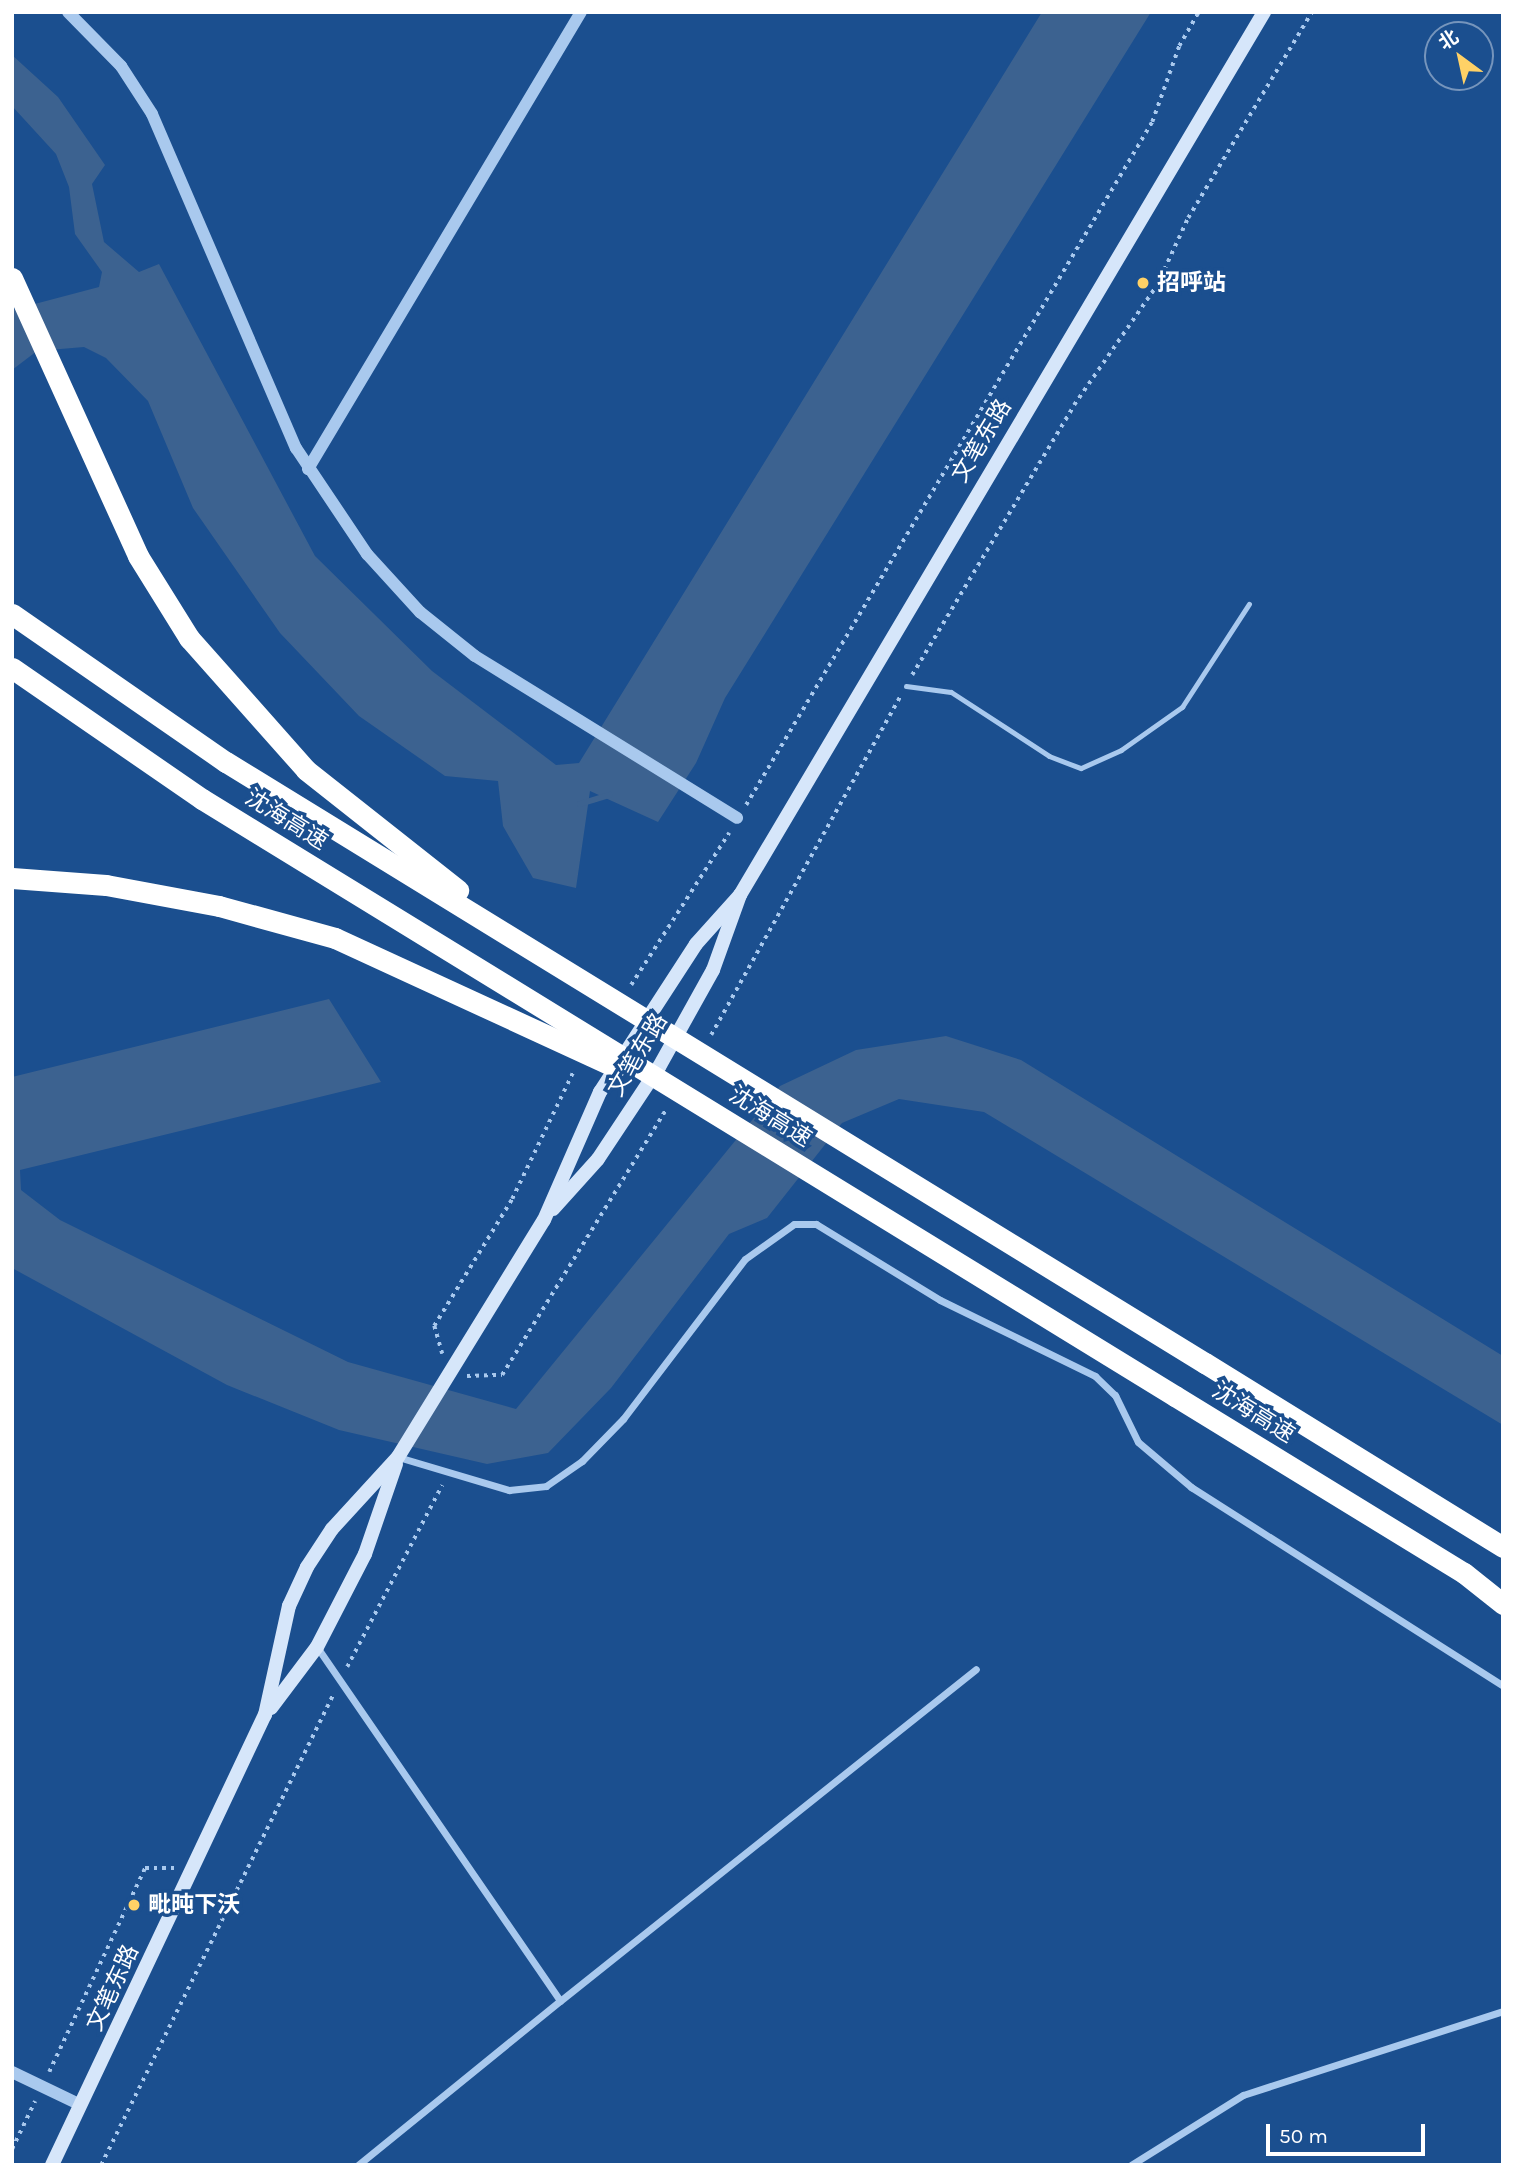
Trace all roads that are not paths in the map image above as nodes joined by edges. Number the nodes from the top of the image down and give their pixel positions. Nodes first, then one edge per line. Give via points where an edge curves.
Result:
1 (68, 12) edge
2 (581, 12) edge
3 (1264, 12) edge
4 (12, 278) edge
5 (308, 469) junction
6 (1249, 604) dead end
7 (12, 614) edge
8 (12, 668) edge
9 (906, 686) road end
10 (737, 818) road end
11 (12, 878) edge
12 (740, 895) junction
13 (702, 1050) junction
14 (700, 1105) junction
15 (544, 1220) junction
16 (398, 1457) junction
17 (1503, 1547) edge
18 (1503, 1604) edge
19 (317, 1647) junction
20 (976, 1669) dead end
21 (1503, 1686) edge
22 (265, 1715) junction
23 (559, 2001) junction
24 (1503, 2011) edge
25 (12, 2072) edge
26 (81, 2105) junction
27 (52, 2165) edge
28 (358, 2165) edge
29 (1130, 2165) edge

1 - 5 street via 121,66 165,137
2 - 5 street
3 - 12 main road, 文笔东路
4 - 13 highway, bridge via 138,556 189,638 237,697 306,770 447,883
5 - 10 street via 351,534 420,612 496,671
6 - 9 lane via 1182,707 1121,750 1080,768 1049,756 951,692
7 - 13 highway, 沈海高速, bridge via 226,762
8 - 14 highway, 沈海高速, bridge via 202,799
11 - 14 highway, bridge via 119,887 335,938
12 - 15 main road, 文笔东路 via 696,944 600,1092
12 - 15 main road, 文笔东路 via 713,970 659,1067 598,1159
13 - 17 highway, 沈海高速, bridge
14 - 18 highway, 沈海高速, bridge via 1464,1573
15 - 16 main road, 文笔东路
16 - 19 main road, 文笔东路 via 365,1554
16 - 21 street via 509,1490 555,1480 623,1419 745,1259 793,1224 816,1224 916,1287 1095,1376 1115,1395 1138,1442 1191,1487
16 - 22 main road, 文笔东路 via 332,1529 307,1567 289,1606
19 - 22 main road, 文笔东路
19 - 23 street
20 - 23 street
22 - 26 main road, 文笔东路
23 - 28 street
24 - 29 street via 1243,2095
25 - 26 street
26 - 27 main road, 文笔东路

